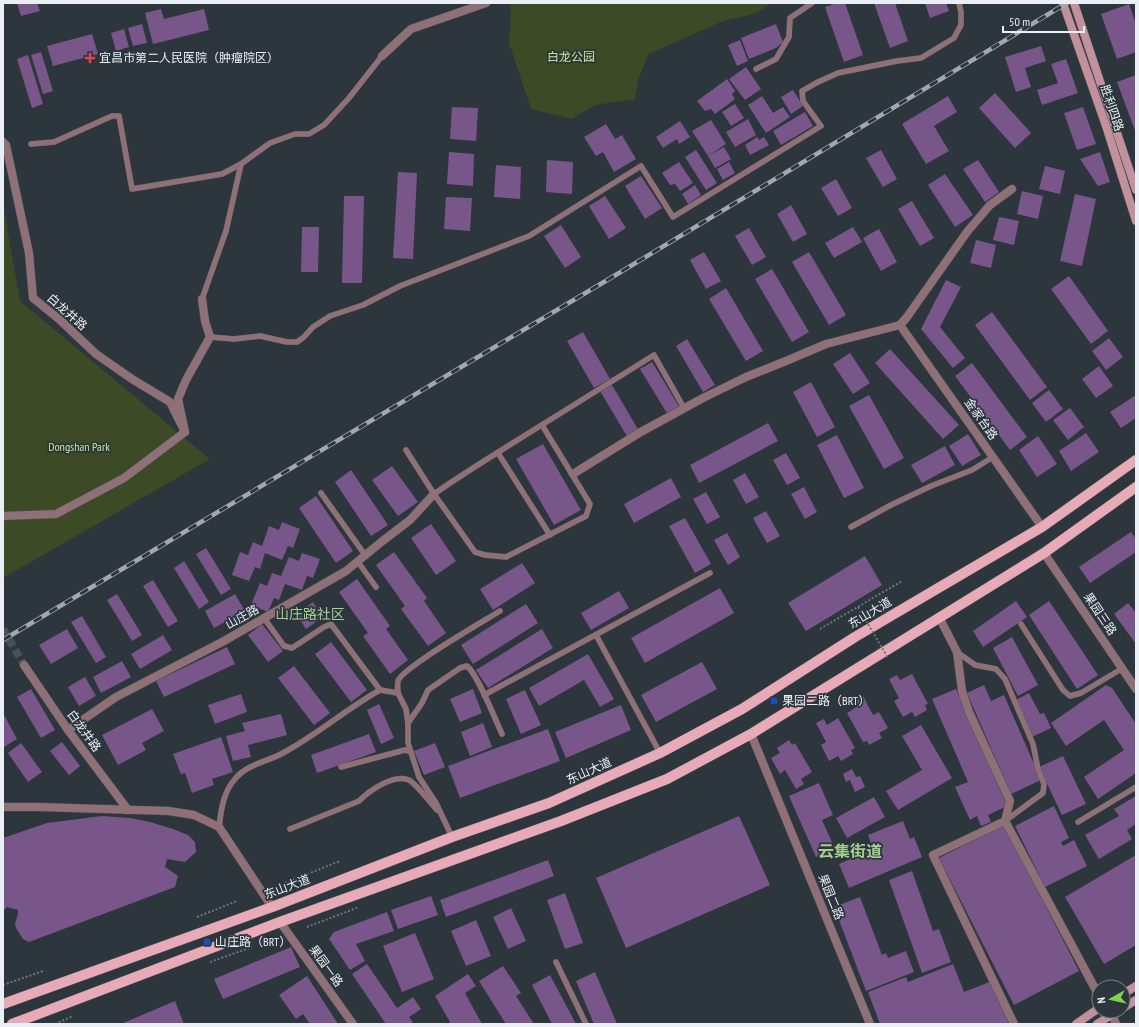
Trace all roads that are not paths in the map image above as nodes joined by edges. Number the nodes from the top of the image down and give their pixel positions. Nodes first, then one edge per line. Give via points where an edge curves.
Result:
1 (486, 3) edge
2 (812, 3) edge
3 (959, 3) edge
4 (1063, 3) edge
5 (1074, 3) edge
6 (382, 56) joint
7 (756, 69) dead end
8 (3, 142) edge
9 (31, 144) dead end
10 (241, 164) junction
11 (1012, 189) dead end
12 (1136, 190) edge
13 (1136, 221) edge
14 (202, 299) joint
15 (900, 325) junction
16 (210, 337) junction
17 (684, 408) junction
18 (542, 425) junction
19 (185, 432) junction
20 (406, 450) dead end
21 (498, 453) junction
22 (993, 457) junction
23 (1136, 460) edge
24 (573, 474) junction
25 (1136, 487) edge
26 (322, 493) dead end
27 (434, 494) junction
28 (3, 516) edge
29 (851, 527) dead end
30 (1042, 527) junction
31 (550, 535) junction
32 (1044, 553) junction
33 (365, 555) junction
34 (358, 562) junction
35 (710, 573) dead end
36 (376, 587) dead end
37 (500, 611) dead end
38 (939, 617) junction
39 (264, 618) junction
40 (1021, 624) dead end
41 (596, 635) junction
42 (957, 652) junction
43 (24, 665) tunnel mouth
44 (1123, 668) junction
45 (1136, 689) edge
46 (380, 690) junction
47 (398, 693) junction
48 (484, 695) junction
49 (408, 723) junction
50 (68, 730) junction
51 (502, 734) dead end
52 (751, 734) junction
53 (411, 752) junction
54 (660, 753) junction
55 (341, 767) dead end
56 (1136, 787) edge
57 (3, 807) edge
58 (128, 810) junction
59 (441, 814) junction
60 (1005, 821) junction
61 (1078, 822) dead end
62 (219, 827) junction
63 (290, 828) dead end
64 (452, 838) junction
65 (272, 907) junction
66 (280, 922) junction
67 (556, 962) dead end
68 (1091, 981) edge
69 (3, 1004) edge
70 (1091, 1014) edge
71 (12, 1024) edge
72 (353, 1024) edge
73 (586, 1024) edge
74 (870, 1024) edge
75 (1014, 1024) edge
76 (1076, 1024) edge

1 - 6 street via 411,28
2 - 7 lane via 790,18 789,37 776,59
3 - 16 lane via 961,25 954,38 922,58 838,73 802,91 803,101 821,126 673,217 641,166 529,236 400,286 363,305 330,316 296,342 260,336 234,339
4 - 13 main road, 胜利四路
5 - 12 main road, 胜利四路
6 - 10 lane via 324,125 309,134 295,134 270,143
8 - 19 street, 白龙井路 via 6,145 29,253 33,298 96,354 170,402
9 - 10 lane via 54,142 112,116 119,116 132,189 222,174
10 - 14 lane via 226,231
11 - 15 street via 990,205 967,232
14 - 16 street
15 - 17 street via 826,344 746,377
15 - 22 street, 金家台路
16 - 19 street via 178,399
17 - 18 lane via 654,355
17 - 24 street
18 - 21 lane
18 - 24 lane
19 - 28 street via 124,478 56,514
20 - 27 lane
21 - 27 lane
21 - 31 lane
22 - 29 lane via 972,470 931,486
22 - 30 street, 金家台路
23 - 30 main road, 东山大道
24 - 31 lane via 590,504 586,516
25 - 32 main road
26 - 33 lane
27 - 31 lane via 475,552 506,557
27 - 33 street, 山庄路 via 410,520
30 - 54 main road, 东山大道 via 855,637 742,709
32 - 38 main road
32 - 44 street, 果园三路
33 - 34 street, 山庄路
34 - 36 lane
34 - 39 street, 山庄路
35 - 41 lane
37 - 47 lane via 404,673 398,681
38 - 42 street
38 - 52 main road
39 - 46 lane via 284,646 292,648 331,624
39 - 50 street, 山庄路 via 116,697
40 - 44 lane via 1063,690 1070,696 1081,693
41 - 48 lane
41 - 54 lane
42 - 60 street via 962,691 1010,801
42 - 60 lane via 975,664 996,669 1005,679 1033,744 1044,784 1043,793
43 - 50 street, 白龙井路
44 - 45 street, 果园三路
46 - 47 lane
46 - 62 lane via 282,753 251,766 236,778 227,789
47 - 49 lane via 406,709
48 - 49 lane via 471,670 466,666 460,668 428,690
48 - 51 lane
49 - 53 lane via 408,743
50 - 58 street, 白龙井路
52 - 66 main road via 667,779 568,819
52 - 74 street, 果园二路
53 - 55 lane via 405,750
53 - 59 lane via 419,777
54 - 64 main road, 东山大道 via 549,804
56 - 61 lane
57 - 58 street
58 - 62 street via 169,811 194,815
59 - 63 lane via 410,780 403,778 391,780 366,794 359,801
59 - 64 lane
60 - 68 street
60 - 75 street via 934,855
62 - 65 street
64 - 65 main road, 东山大道
65 - 69 main road, 东山大道
66 - 71 main road
66 - 72 street, 果园一路
67 - 73 lane
70 - 76 main road

